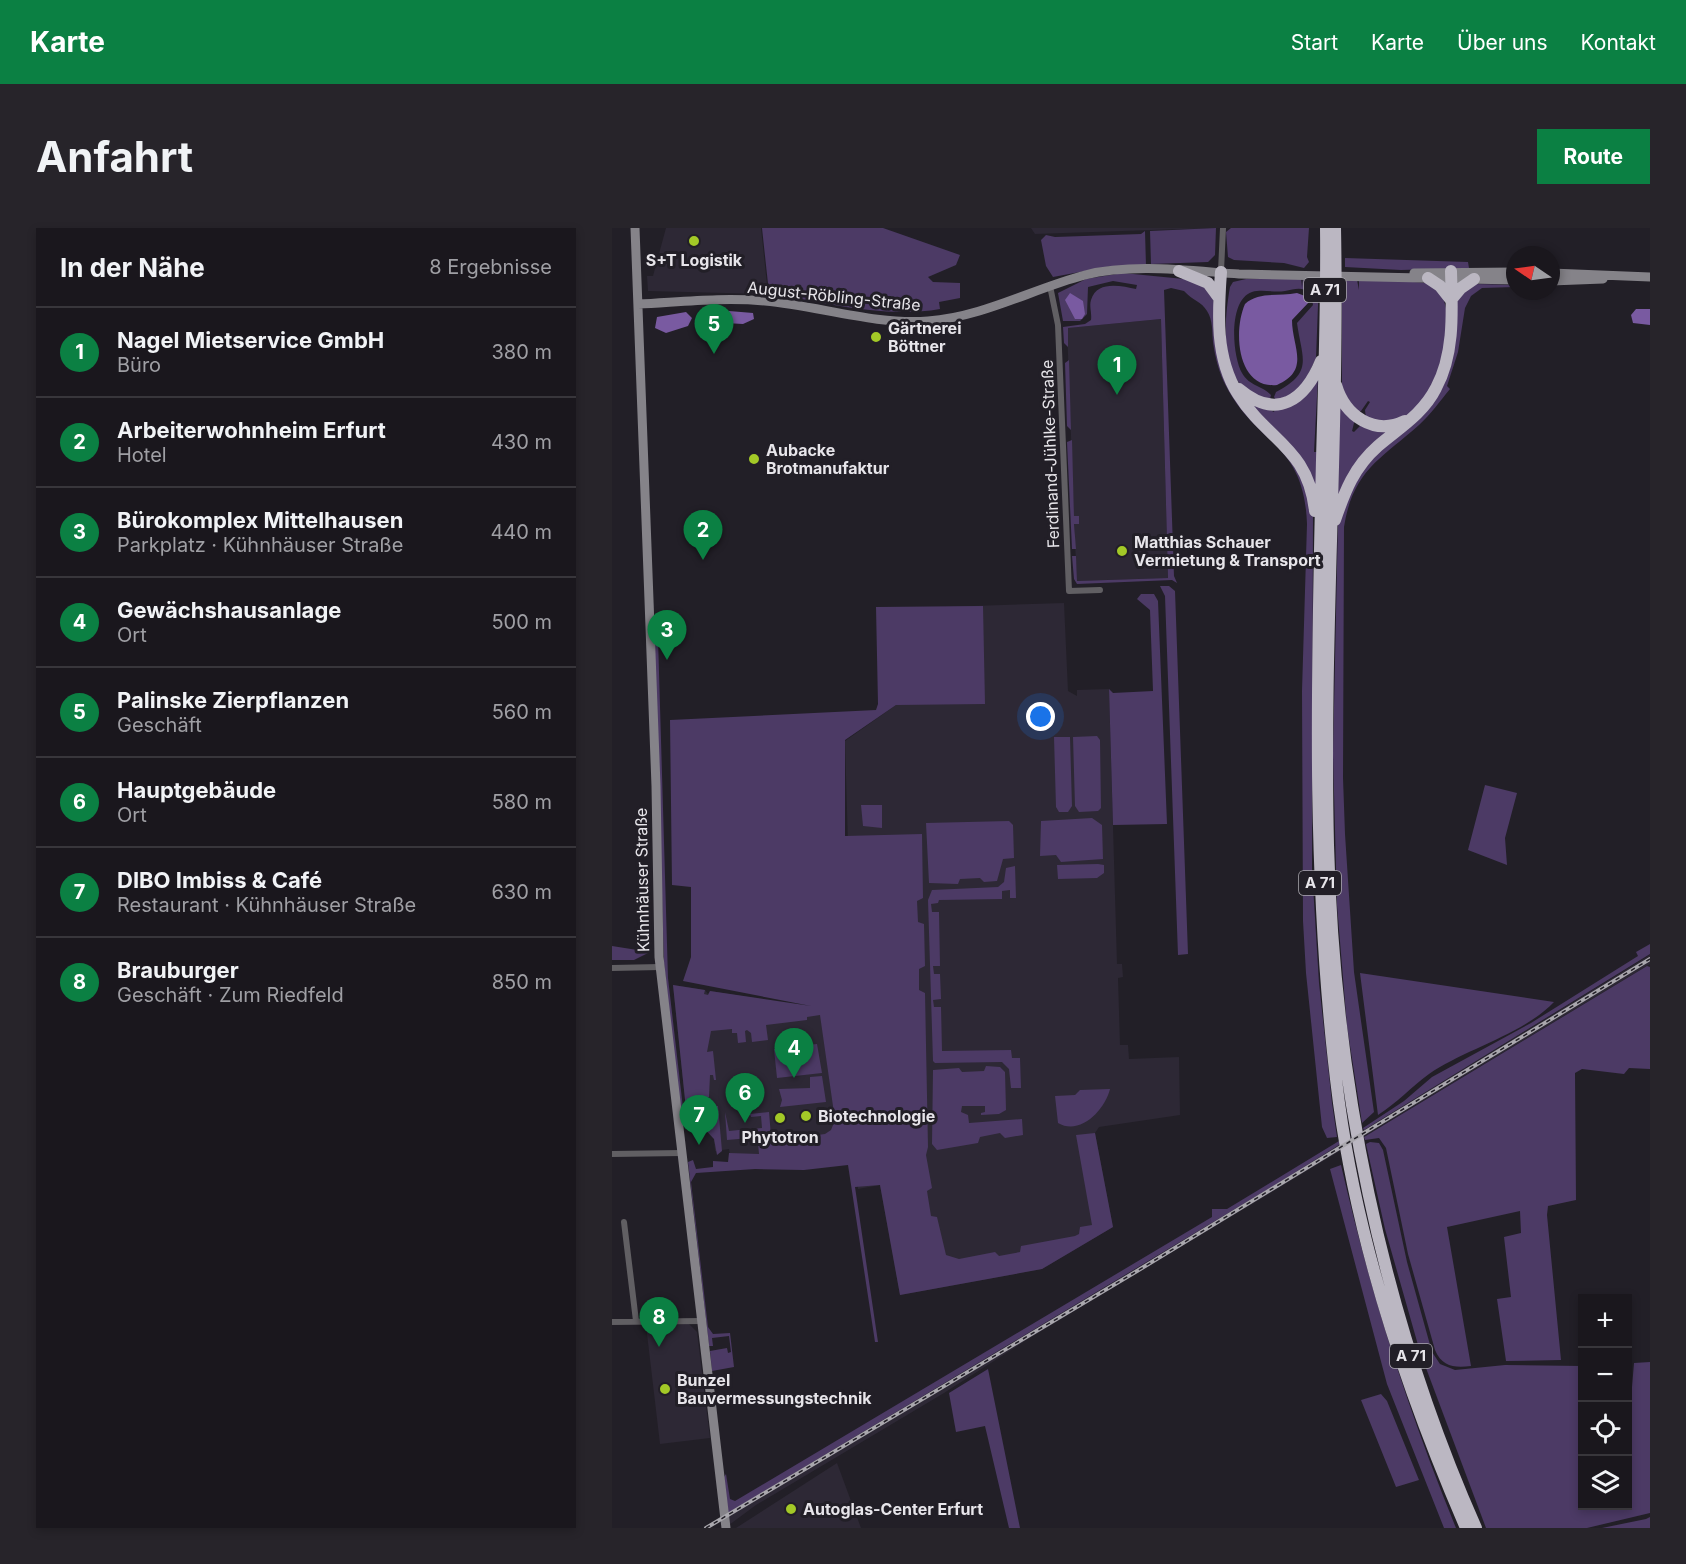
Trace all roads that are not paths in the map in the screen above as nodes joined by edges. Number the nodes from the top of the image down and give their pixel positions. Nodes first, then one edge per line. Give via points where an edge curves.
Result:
1 (636, 228) edge
2 (1222, 228) edge
3 (1326, 228) edge
4 (1335, 228) edge
5 (1179, 271) junction
6 (1221, 272) junction
7 (1506, 273) edge
8 (1560, 273) edge
9 (1378, 275) junction
10 (1451, 275) junction
11 (1623, 276) junction
12 (1650, 277) edge
13 (1428, 278) junction
14 (1474, 279) junction
15 (1506, 280) edge
16 (1560, 280) edge
17 (1050, 286) junction
18 (1219, 298) junction
19 (1451, 300) junction
20 (638, 304) junction
21 (1324, 351) junction
22 (1333, 375) junction
23 (1234, 386) junction
24 (1417, 414) junction
25 (1325, 531) junction
26 (1100, 590) dead end
27 (660, 967) junction
28 (612, 968) edge
29 (682, 1153) junction
30 (612, 1154) edge
31 (624, 1222) dead end
32 (702, 1321) junction
33 (612, 1322) edge
34 (636, 1322) junction
35 (726, 1528) edge
36 (1466, 1528) edge
37 (1476, 1528) edge

1 - 20 street, Kühnhäuser Straße
2 - 6 street
3 - 21 highway, A 71
4 - 22 highway, A 71
5 - 6 street, August-Röbling-Straße
5 - 17 street, August-Röbling-Straße via 1103,272
5 - 18 highway via 1208,283
6 - 9 street, August-Röbling-Straße
6 - 18 highway
7 - 10 street, August-Röbling-Straße
8 - 11 street
9 - 10 street, August-Röbling-Straße
9 - 13 street, August-Röbling-Straße
10 - 13 street, August-Röbling-Straße
10 - 14 street, August-Röbling-Straße
10 - 19 highway
11 - 12 street
11 - 16 street
13 - 19 highway
14 - 15 street, August-Röbling-Straße
14 - 19 highway
17 - 20 street, August-Röbling-Straße via 977,312 926,321 890,320 763,301
17 - 26 street, Ferdinand-Jühlke-Straße via 1058,325 1069,591
18 - 23 highway via 1221,346
19 - 24 highway via 1450,344 1444,371
20 - 27 street, Kühnhäuser Straße
21 - 23 highway via 1312,382 1291,400 1263,403
21 - 25 highway, A 71
22 - 24 highway via 1345,405 1362,420 1390,426
22 - 25 highway, A 71
23 - 25 highway via 1299,461
24 - 25 highway via 1358,467
25 - 36 highway, A 71 via 1317,746 1322,921 1342,1119 1370,1248 1410,1384
25 - 37 highway, A 71 via 1328,848 1340,1016 1353,1112 1379,1241 1419,1383
27 - 28 street
27 - 29 street, Kühnhäuser Straße
29 - 30 street
29 - 32 street, Kühnhäuser Straße
31 - 34 street
32 - 34 street
32 - 35 street, Kühnhäuser Straße
33 - 34 street

